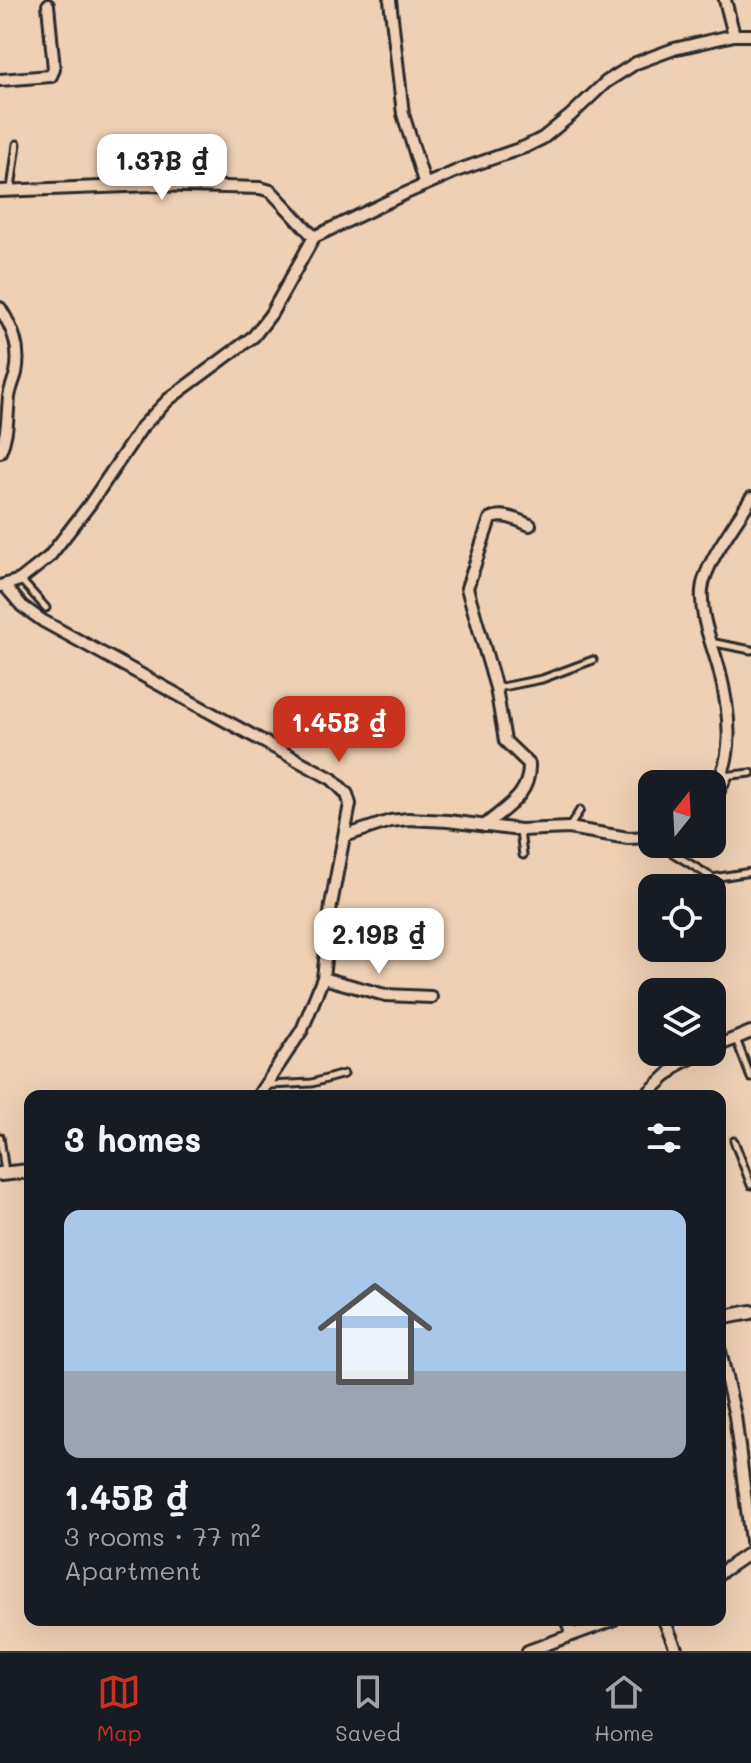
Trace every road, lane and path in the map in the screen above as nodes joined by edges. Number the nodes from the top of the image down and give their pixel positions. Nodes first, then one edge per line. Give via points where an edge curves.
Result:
1 (390, 0) edge
2 (725, 0) edge
3 (48, 5) dead end
4 (734, 35) junction
5 (751, 35) edge
6 (0, 80) edge
7 (17, 144) dead end
8 (425, 185) junction
9 (5, 190) edge
10 (314, 237) junction
11 (0, 308) edge
12 (0, 452) edge
13 (751, 498) edge
14 (530, 525) dead end
15 (20, 580) junction
16 (3, 586) edge
17 (46, 608) dead end
18 (709, 642) junction
19 (751, 650) edge
20 (593, 660) dead end
21 (496, 688) junction
22 (726, 770) edge
23 (751, 773) edge
24 (726, 775) edge
25 (580, 810) dead end
26 (484, 826) junction
27 (569, 828) junction
28 (520, 830) junction
29 (345, 836) junction
30 (638, 838) edge
31 (523, 855) dead end
32 (681, 858) edge
33 (751, 872) edge
34 (323, 978) junction
35 (431, 997) dead end
36 (751, 1032) edge
37 (735, 1038) junction
38 (726, 1042) edge
39 (677, 1066) edge
40 (344, 1074) dead end
41 (751, 1078) edge
42 (268, 1085) junction
43 (263, 1090) edge
44 (651, 1090) edge
45 (0, 1137) edge
46 (734, 1141) dead end
47 (24, 1172) edge
48 (3, 1174) edge
49 (751, 1185) edge
50 (751, 1312) edge
51 (726, 1317) edge
52 (726, 1377) edge
53 (751, 1541) edge
54 (751, 1552) edge
55 (726, 1569) edge
56 (569, 1626) edge
57 (595, 1626) edge
58 (667, 1626) edge
59 (571, 1634) junction
60 (528, 1651) edge
61 (677, 1651) edge

1 - 8 street via 403,114
2 - 4 street
3 - 6 street via 51,76
4 - 5 street
4 - 8 street via 636,63 606,82 543,138
7 - 9 lane
8 - 10 street
9 - 10 street via 260,188 283,201
10 - 15 street via 254,336 155,413 61,543
11 - 12 street via 18,349
13 - 18 street via 705,573
14 - 21 street via 513,518 490,519 467,588
15 - 16 street
15 - 17 lane
16 - 29 street via 43,621 341,785 350,804
18 - 19 lane
18 - 22 street via 725,699
20 - 21 lane via 542,679
21 - 26 street via 505,741 527,760 529,779 522,794
23 - 24 lane
25 - 27 lane
26 - 28 street
26 - 29 street via 408,819
27 - 28 street
27 - 30 street
28 - 31 lane
29 - 34 street
32 - 33 lane via 713,878
34 - 35 street via 385,995
34 - 42 street via 302,1030
36 - 37 street
37 - 38 street
37 - 41 lane
39 - 44 street
40 - 42 lane via 312,1083
42 - 43 street
45 - 48 lane
46 - 49 lane
47 - 48 street
50 - 51 street
52 - 53 street
54 - 55 street
56 - 59 street
57 - 59 street
58 - 61 street
59 - 60 street

